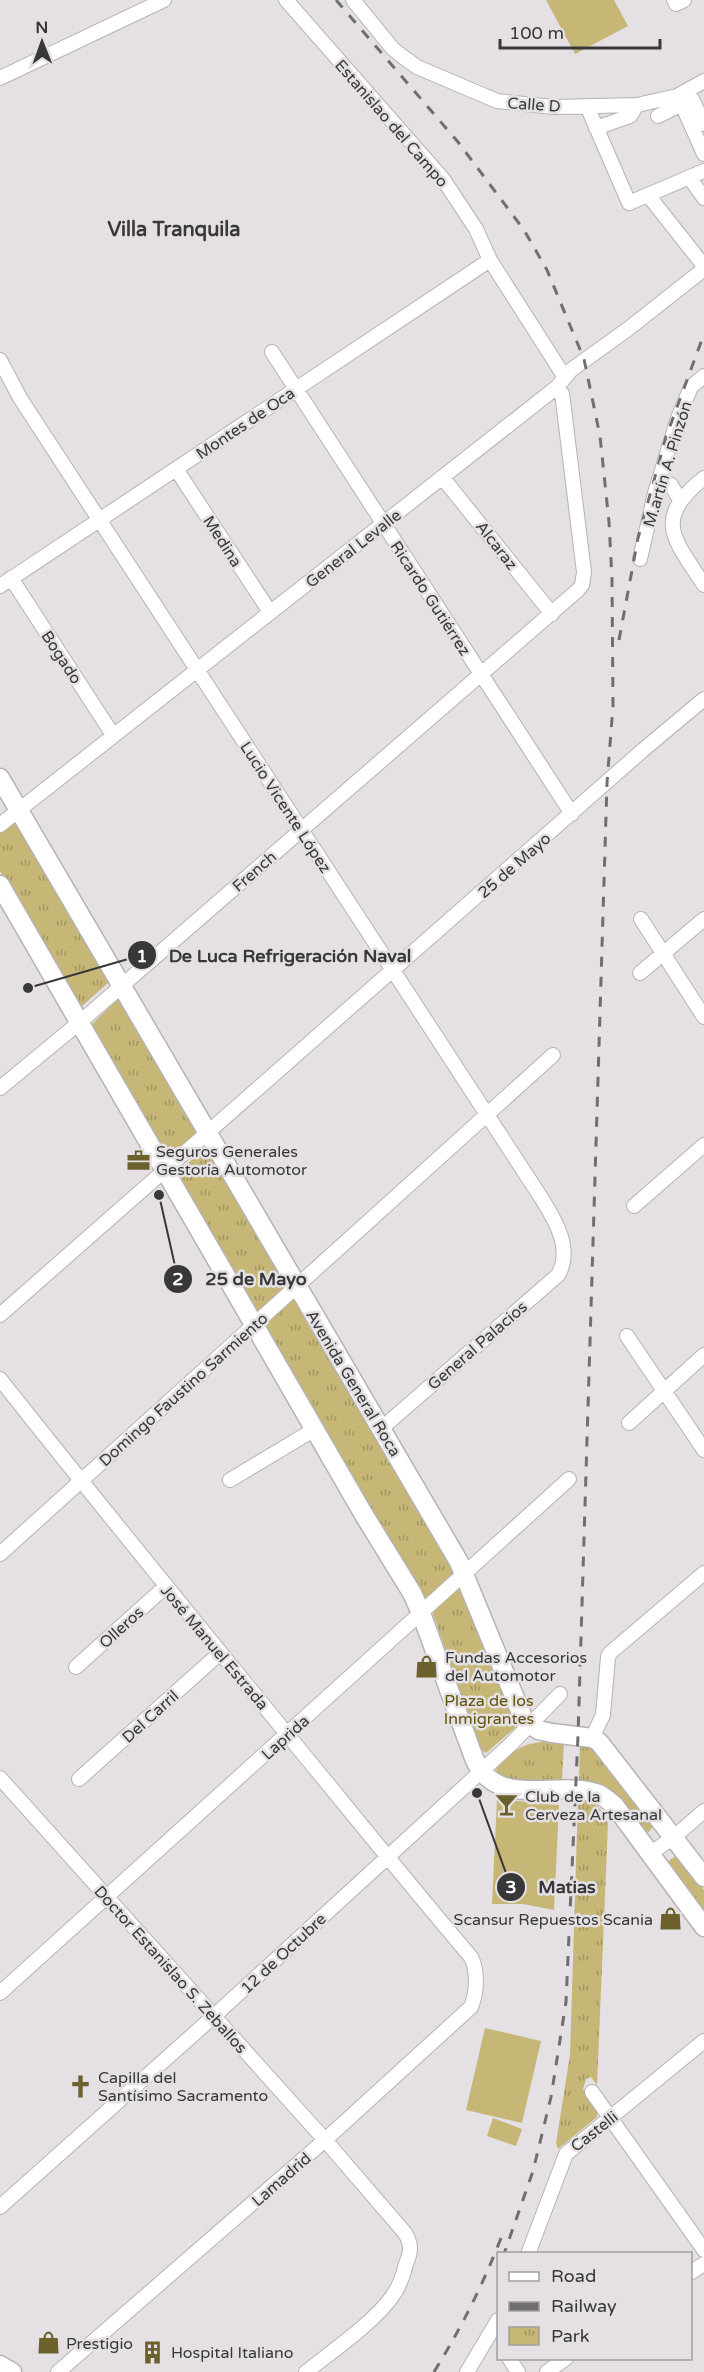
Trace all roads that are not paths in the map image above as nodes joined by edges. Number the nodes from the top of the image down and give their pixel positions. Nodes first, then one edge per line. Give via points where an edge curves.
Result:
1 (164, 0) edge
2 (286, 0) edge
3 (353, 0) edge
4 (0, 78) edge
5 (704, 81) edge
6 (688, 90) junction
7 (637, 105) junction
8 (587, 106) junction
9 (658, 116) dead end
10 (704, 124) edge
11 (596, 128) junction
12 (704, 154) edge
13 (704, 171) edge
14 (689, 177) junction
15 (648, 195) junction
16 (704, 198) edge
17 (490, 260) junction
18 (704, 268) edge
19 (272, 352) dead end
20 (0, 360) edge
21 (704, 376) edge
22 (560, 381) junction
23 (296, 388) junction
24 (176, 469) junction
25 (442, 477) junction
26 (704, 478) edge
27 (659, 479) junction
28 (678, 505) junction
29 (98, 519) junction
30 (383, 525) junction
31 (640, 559) dead end
32 (584, 579) joint
33 (6, 582) edge
34 (704, 585) edge
35 (270, 612) junction
36 (552, 614) junction
37 (198, 670) junction
38 (481, 675) junction
39 (704, 699) edge
40 (113, 735) junction
41 (0, 778) edge
42 (19, 810) junction
43 (572, 814) junction
44 (0, 825) edge
45 (301, 831) junction
46 (0, 885) edge
47 (641, 919) dead end
48 (704, 919) edge
49 (664, 955) junction
50 (392, 972) junction
51 (640, 973) dead end
52 (122, 984) junction
53 (704, 1017) edge
54 (80, 1022) junction
55 (553, 1055) dead end
56 (0, 1088) edge
57 (486, 1114) junction
58 (207, 1134) junction
59 (704, 1145) edge
60 (166, 1170) junction
61 (634, 1206) dead end
62 (563, 1257) joint
63 (297, 1287) junction
64 (0, 1315) edge
65 (254, 1324) junction
66 (627, 1336) dead end
67 (704, 1355) edge
68 (0, 1380) edge
69 (665, 1390) junction
70 (629, 1423) dead end
71 (382, 1428) junction
72 (315, 1429) junction
73 (704, 1450) edge
74 (569, 1479) dead end
75 (230, 1480) dead end
76 (81, 1481) junction
77 (0, 1554) edge
78 (704, 1573) edge
79 (465, 1574) junction
80 (165, 1587) junction
81 (421, 1613) junction
82 (220, 1653) junction
83 (76, 1667) dead end
84 (560, 1694) dead end
85 (529, 1724) junction
86 (288, 1734) junction
87 (592, 1738) junction
88 (481, 1771) junction
89 (0, 1778) edge
90 (79, 1779) dead end
91 (704, 1811) edge
92 (674, 1837) junction
93 (651, 1853) junction
94 (387, 1858) junction
95 (704, 1877) edge
96 (106, 1897) junction
97 (704, 1927) edge
98 (475, 1969) joint
99 (0, 1993) edge
100 (214, 2016) junction
101 (704, 2041) edge
102 (592, 2092) dead end
103 (610, 2119) junction
104 (325, 2140) junction
105 (0, 2207) edge
106 (704, 2250) edge
107 (528, 2252) edge
108 (495, 2339) edge
109 (563, 2360) edge
110 (0, 2365) edge
111 (12, 2372) edge
112 (58, 2372) edge
113 (306, 2372) edge
114 (467, 2372) edge
115 (547, 2372) edge

1 - 4 street
2 - 17 street, Estanislao del Campo via 443,179 476,229
3 - 8 street, Calle D via 393,49 417,67 497,101
5 - 6 street, Calle D
6 - 7 street, Calle D
6 - 10 street
7 - 8 street, Calle D
7 - 11 street via 630,116
8 - 11 street
9 - 12 street via 683,107
11 - 15 street via 629,203
13 - 14 street
14 - 15 street
14 - 16 street
15 - 18 street
17 - 22 street, Estanislao del Campo
17 - 23 street, Montes de Oca
18 - 22 street, General Levalle
19 - 23 street, Ricardo Gutiérrez
20 - 29 street, Lucio Vicente López
21 - 27 street, M.artín A. Pinzón via 691,387 686,398
22 - 25 street, General Levalle
22 - 32 street, Estanislao del Campo
23 - 24 street, Montes de Oca
23 - 30 street, Ricardo Gutiérrez
24 - 29 street, Montes de Oca
24 - 35 street, Medina
25 - 30 street, General Levalle
25 - 36 street, Alcaraz
26 - 28 street
27 - 28 street via 671,485
27 - 31 street, M.artín A. Pinzón
28 - 34 street via 672,528 674,538
29 - 33 street, Montes de Oca
29 - 37 street, Lucio Vicente López
30 - 35 street, General Levalle
30 - 38 street, Ricardo Gutiérrez
32 - 36 street, French
33 - 40 street, Bogado
35 - 37 street, General Levalle
36 - 38 street, French
37 - 40 street, General Levalle
37 - 45 street, Lucio Vicente López
38 - 43 street, Ricardo Gutiérrez
38 - 45 street, French
39 - 43 street, 25 de Mayo
40 - 42 street, General Levalle
41 - 42 main road, Avenida General Roca
42 - 44 street, General Levalle
42 - 52 main road, Avenida General Roca
43 - 50 street, 25 de Mayo
45 - 50 street, Lucio Vicente López
45 - 52 street, French
46 - 54 main road
47 - 49 street
48 - 49 street
49 - 51 street
49 - 53 street
50 - 57 street, Lucio Vicente López
50 - 58 street, 25 de Mayo
52 - 54 street, French
52 - 58 main road, Avenida General Roca
54 - 56 street, French
54 - 60 main road
55 - 57 street, Domingo Faustino Sarmiento
57 - 62 street, Lucio Vicente López via 554,1218 561,1232
57 - 63 street, Domingo Faustino Sarmiento
58 - 60 street, 25 de Mayo
58 - 63 main road, Avenida General Roca
59 - 61 street
60 - 64 street, 25 de Mayo
60 - 65 main road
62 - 71 street, General Palacios via 558,1275
63 - 65 street, Domingo Faustino Sarmiento
63 - 71 main road, Avenida General Roca
65 - 72 main road
65 - 76 street, Domingo Faustino Sarmiento
66 - 69 street
67 - 69 street
68 - 76 street, José Manuel Estrada
69 - 70 street
69 - 73 street
71 - 79 main road, Avenida General Roca
72 - 75 street
72 - 81 main road
74 - 79 street, Laprida
76 - 77 street, Domingo Faustino Sarmiento
76 - 80 street, José Manuel Estrada
78 - 87 street via 610,1653 603,1715
79 - 81 street, Laprida
79 - 85 main road, Avenida General Roca via 521,1714
80 - 82 street, José Manuel Estrada
80 - 83 street, Olleros
81 - 86 street, Laprida
81 - 88 main road
82 - 86 street, José Manuel Estrada
82 - 90 street, Del Carril
84 - 85 street, 12 de Octubre
85 - 87 main road via 552,1733
85 - 88 street, 12 de Octubre
86 - 94 street, José Manuel Estrada
86 - 96 street, Laprida
87 - 92 main road
88 - 93 main road via 511,1789 597,1793 615,1806
88 - 94 street, 12 de Octubre
89 - 96 street, Doctor Estanislao S. Zeballos
91 - 92 street
92 - 93 street
92 - 95 main road
93 - 97 main road
94 - 98 street, José Manuel Estrada via 471,1957
94 - 100 street, 12 de Octubre
96 - 99 street, Laprida
96 - 100 street, Doctor Estanislao S. Zeballos
98 - 104 street, Lamadrid via 471,2007
100 - 104 street, Doctor Estanislao S. Zeballos
100 - 105 street, 12 de Octubre
101 - 103 street, Castelli
102 - 103 street
103 - 106 street
103 - 107 street, Castelli via 566,2154
104 - 112 street, Lamadrid
104 - 113 street, Doctor Estanislao S. Zeballos via 411,2243 411,2252 391,2299
108 - 114 street
109 - 115 street
110 - 111 main road

